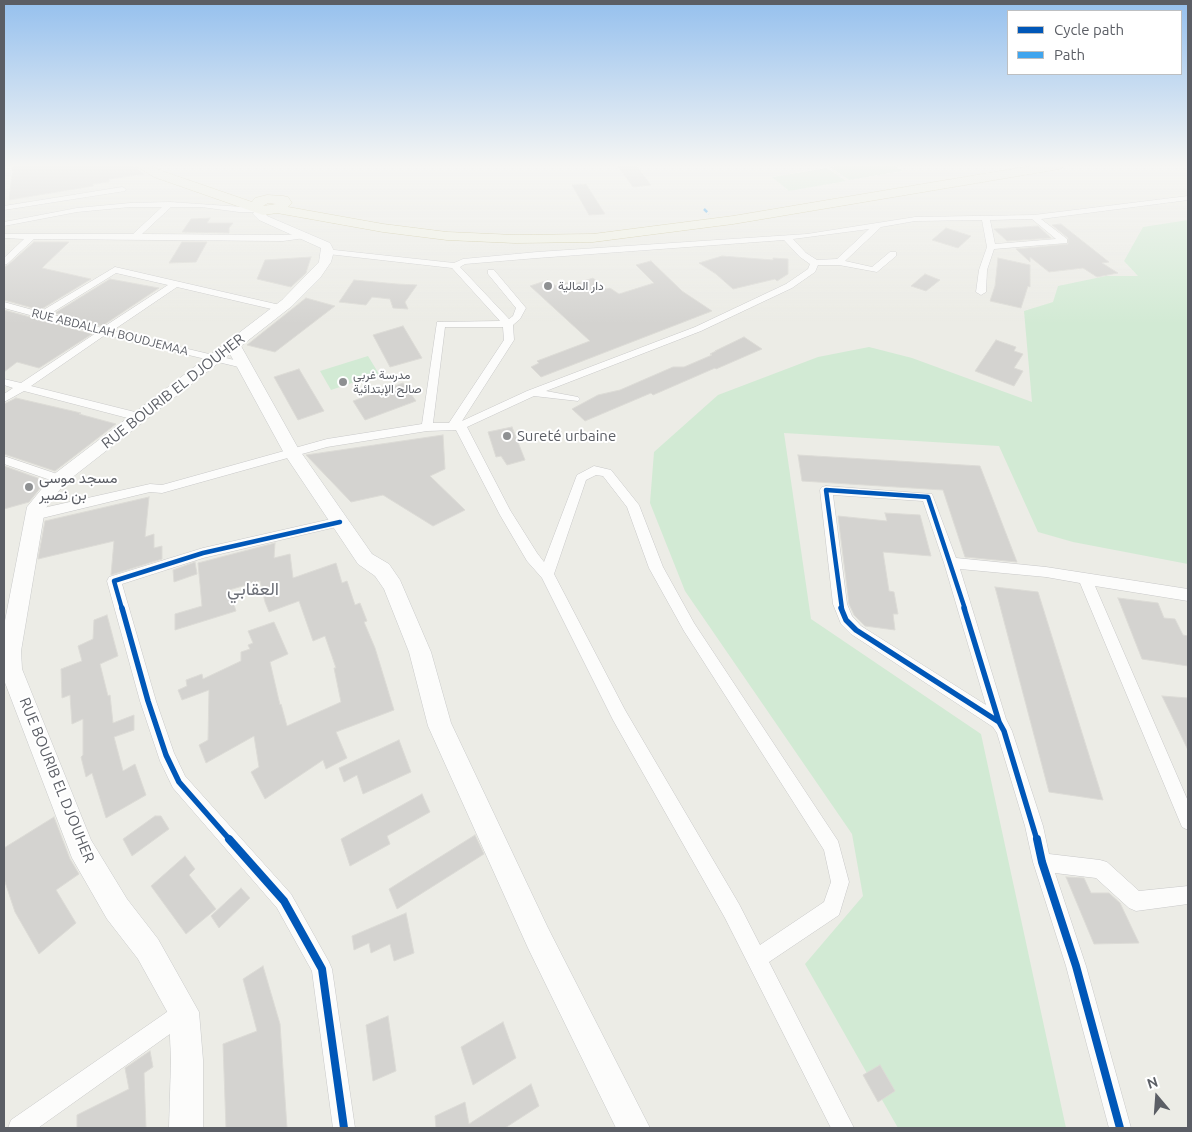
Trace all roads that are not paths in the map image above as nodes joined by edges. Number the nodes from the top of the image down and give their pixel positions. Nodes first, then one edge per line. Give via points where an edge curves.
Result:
1 (36, 218) edge
2 (155, 218) edge
3 (280, 218) edge
4 (318, 218) edge
5 (375, 218) edge
6 (687, 218) edge
7 (736, 218) edge
8 (986, 218) junction
9 (994, 218) edge
10 (1035, 218) edge
11 (880, 223) junction
12 (4, 224) edge
13 (668, 229) junction
14 (4, 236) edge
15 (32, 236) junction
16 (136, 236) junction
17 (305, 236) junction
18 (786, 237) junction
19 (672, 245) junction
20 (991, 247) junction
21 (328, 251) junction
22 (4, 252) edge
23 (14, 252) junction
24 (893, 254) dead end
25 (4, 262) edge
26 (839, 262) junction
27 (815, 263) junction
28 (455, 266) junction
29 (491, 272) dead end
30 (175, 284) junction
31 (981, 292) dead end
32 (4, 305) edge
33 (280, 308) junction
34 (42, 315) junction
35 (508, 324) junction
36 (104, 332) junction
37 (231, 356) junction
38 (4, 382) edge
39 (22, 387) junction
40 (531, 393) junction
41 (574, 399) dead end
42 (4, 400) edge
43 (139, 417) junction
44 (456, 426) junction
45 (427, 427) junction
46 (291, 452) junction
47 (4, 460) edge
48 (59, 478) junction
49 (34, 515) junction
50 (340, 522) junction
51 (951, 563) junction
52 (547, 574) junction
53 (1086, 580) junction
54 (1188, 595) edge
55 (998, 722) junction
56 (1188, 821) edge
57 (1042, 862) junction
58 (1188, 895) edge
59 (756, 959) junction
60 (184, 1012) junction
61 (19, 1128) edge
62 (186, 1128) edge
63 (344, 1128) edge
64 (632, 1128) edge
65 (842, 1128) edge
66 (1120, 1128) edge

1 - 12 street
2 - 16 street
3 - 17 main road
4 - 13 highway via 470,238 593,238
5 - 6 highway via 426,226 564,231
7 - 13 highway
8 - 9 street
8 - 11 street
8 - 20 street
10 - 20 street via 1064,240
11 - 18 street
11 - 26 street
13 - 19 highway
14 - 15 street
15 - 16 street
15 - 23 street
16 - 17 street
17 - 21 main road via 324,244
18 - 19 street
18 - 27 street
19 - 28 street via 463,262
20 - 31 street via 983,270
21 - 28 street
21 - 33 main road, RUE BOURIB EL DJOUHER via 320,270
22 - 23 street
23 - 25 street
24 - 26 street via 874,270
26 - 27 street
27 - 40 street via 812,270 789,286 706,325
28 - 35 street
29 - 35 street via 521,308
30 - 33 street
30 - 34 street via 116,270
30 - 36 street
32 - 34 street, RUE ABDALLAH BOUDJEMAA
33 - 37 main road, RUE BOURIB EL DJOUHER
34 - 36 street, RUE ABDALLAH BOUDJEMAA
35 - 44 street via 509,340
35 - 45 street via 440,324
36 - 37 street, RUE ABDALLAH BOUDJEMAA
36 - 39 street
37 - 43 main road, RUE BOURIB EL DJOUHER
37 - 46 main road
38 - 39 street
39 - 42 street
39 - 43 street
40 - 41 street
40 - 44 street
43 - 48 main road, RUE BOURIB EL DJOUHER
44 - 45 street
44 - 52 street via 532,557
45 - 46 street
46 - 49 street via 162,489 150,488
46 - 50 main road
47 - 48 street
48 - 49 main road, RUE BOURIB EL DJOUHER via 36,507
49 - 60 main road, RUE BOURIB EL DJOUHER via 12,628 11,669 82,849 117,909 148,948
50 - 63 street via 203,553 114,582 148,701 179,782 284,901 322,969
50 - 64 main road via 365,558 382,570 393,586 420,652 440,726 538,938
51 - 53 street via 1046,572
51 - 55 street
51 - 55 street via 928,496 826,490 842,610 850,626
52 - 59 street via 619,715 732,911
52 - 59 street via 581,478 594,470 607,473 633,505 656,568 690,627 832,847 840,882 832,908
53 - 54 street
53 - 56 street
55 - 57 street via 1013,759
57 - 58 street via 1100,869 1136,901
57 - 66 street via 1076,966
59 - 65 street
60 - 61 street
60 - 62 main road, RUE BOURIB EL DJOUHER

